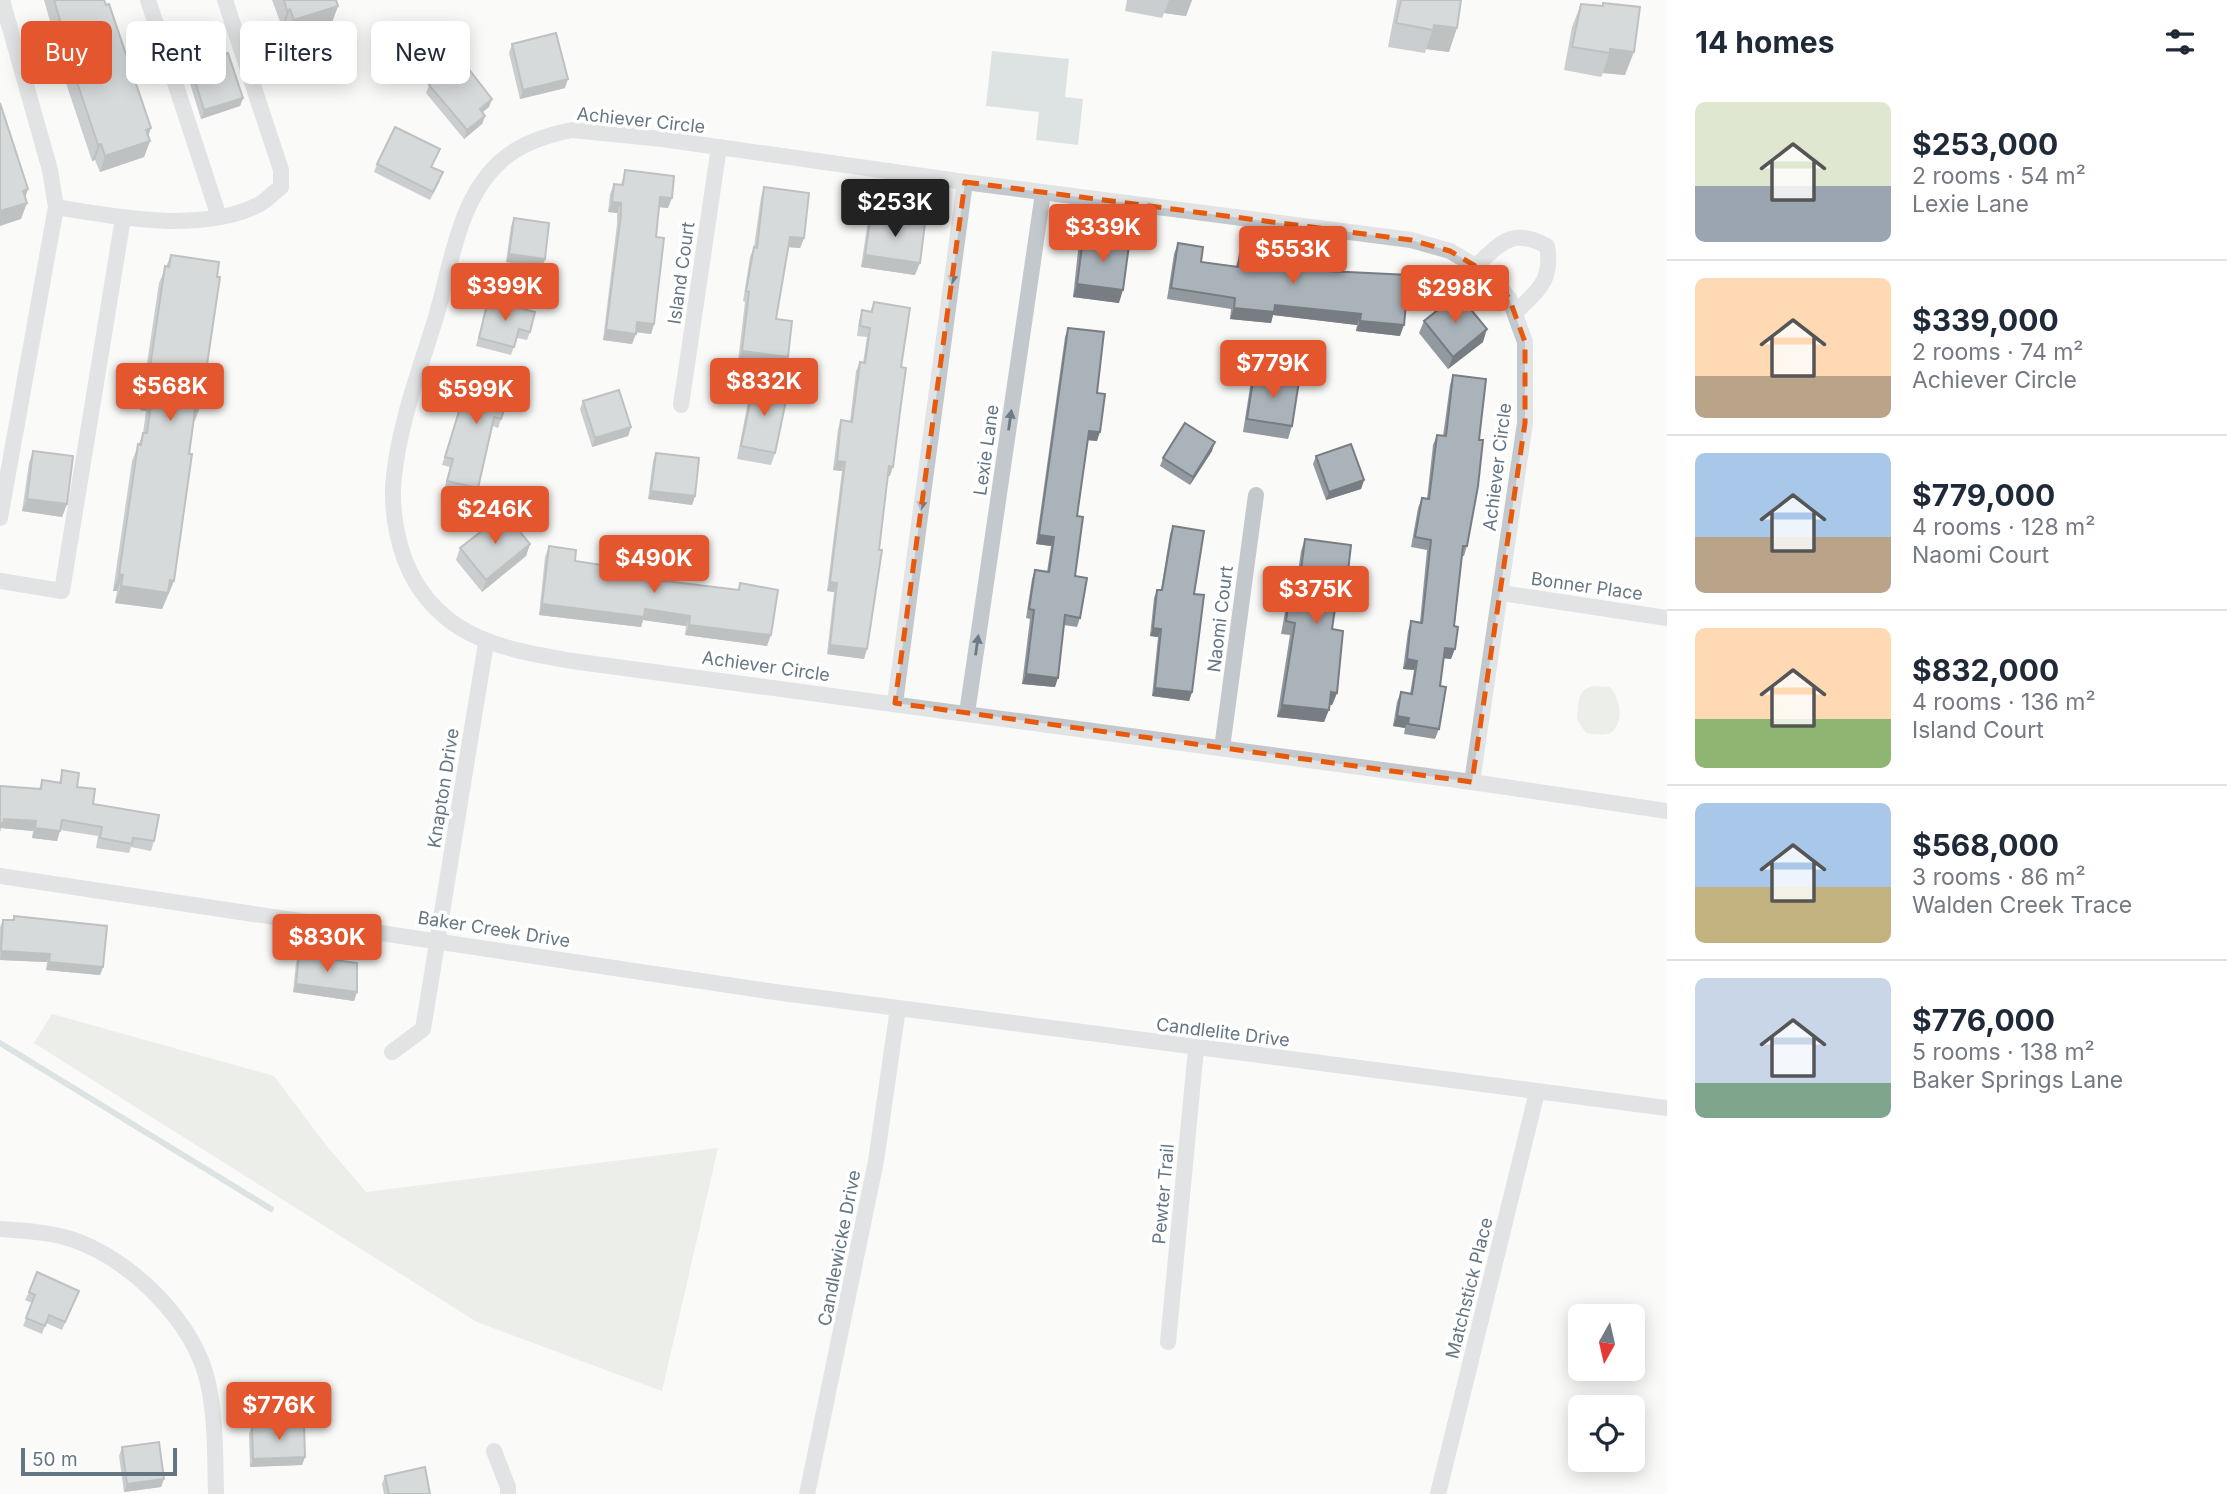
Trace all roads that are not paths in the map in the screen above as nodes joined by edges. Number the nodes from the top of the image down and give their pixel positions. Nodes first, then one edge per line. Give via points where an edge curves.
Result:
1 (2, 0) edge
2 (148, 0) edge
3 (225, 0) edge
4 (719, 147) junction
5 (965, 183) junction
6 (1044, 193) junction
7 (56, 207) junction
8 (219, 217) junction
9 (122, 218) junction
10 (1476, 266) junction
11 (1515, 313) junction
12 (681, 405) dead end
13 (1256, 495) dead end
14 (0, 518) edge
15 (0, 581) edge
16 (1501, 593) junction
17 (1667, 618) edge
18 (486, 643) junction
19 (895, 703) junction
20 (967, 713) junction
21 (1223, 747) junction
22 (1472, 782) junction
23 (1667, 811) edge
24 (0, 876) edge
25 (438, 940) junction
26 (775, 992) joint
27 (898, 1009) junction
28 (1196, 1049) junction
29 (392, 1052) dead end
30 (1537, 1092) junction
31 (1667, 1108) edge
32 (0, 1229) edge
33 (1168, 1342) dead end
34 (494, 1451) dead end
35 (216, 1494) edge
36 (508, 1494) edge
37 (807, 1494) edge
38 (1438, 1494) edge

1 - 7 street via 50,170
2 - 8 street
3 - 8 street via 281,170 281,187 261,204
4 - 5 street, Achiever Circle
4 - 12 street, Island Court
4 - 18 street, Achiever Circle via 572,130 549,135 499,162 475,195 458,235 404,421 393,506 400,543 416,583 439,610
5 - 6 street, Achiever Circle
5 -> 19 street
6 - 10 street, Achiever Circle via 1411,240 1450,251
20 -> 6 street, Lexie Lane
7 - 9 street
7 - 14 street
8 - 9 street
9 - 15 street via 62,591
10 - 11 street, Achiever Circle via 1489,274
10 - 11 street via 1511,238 1524,236 1546,246 1547,278
11 - 16 street, Achiever Circle via 1525,342 1525,423
13 - 21 street, Naomi Court
16 - 17 street, Bonner Place
16 - 22 street, Achiever Circle
18 - 19 street, Achiever Circle via 572,661
18 - 25 street, Knapton Drive
19 - 20 street, Achiever Circle
20 - 21 street, Achiever Circle
21 - 22 street, Achiever Circle
22 - 23 street, Achiever Circle
24 - 25 street, Baker Creek Drive
25 - 26 street, Baker Creek Drive
25 - 29 street, Knapton Drive via 423,1029
26 - 27 street, Candlelite Drive
27 - 28 street, Candlelite Drive
27 - 37 street, Candlewicke Drive via 868,1201
28 - 30 street, Candlelite Drive
28 - 33 street, Pewter Trail
30 - 31 street, Candlelite Drive
30 - 38 street, Matchstick Place
32 - 35 street via 74,1240 140,1280 164,1301 198,1354 208,1382
34 - 36 street

